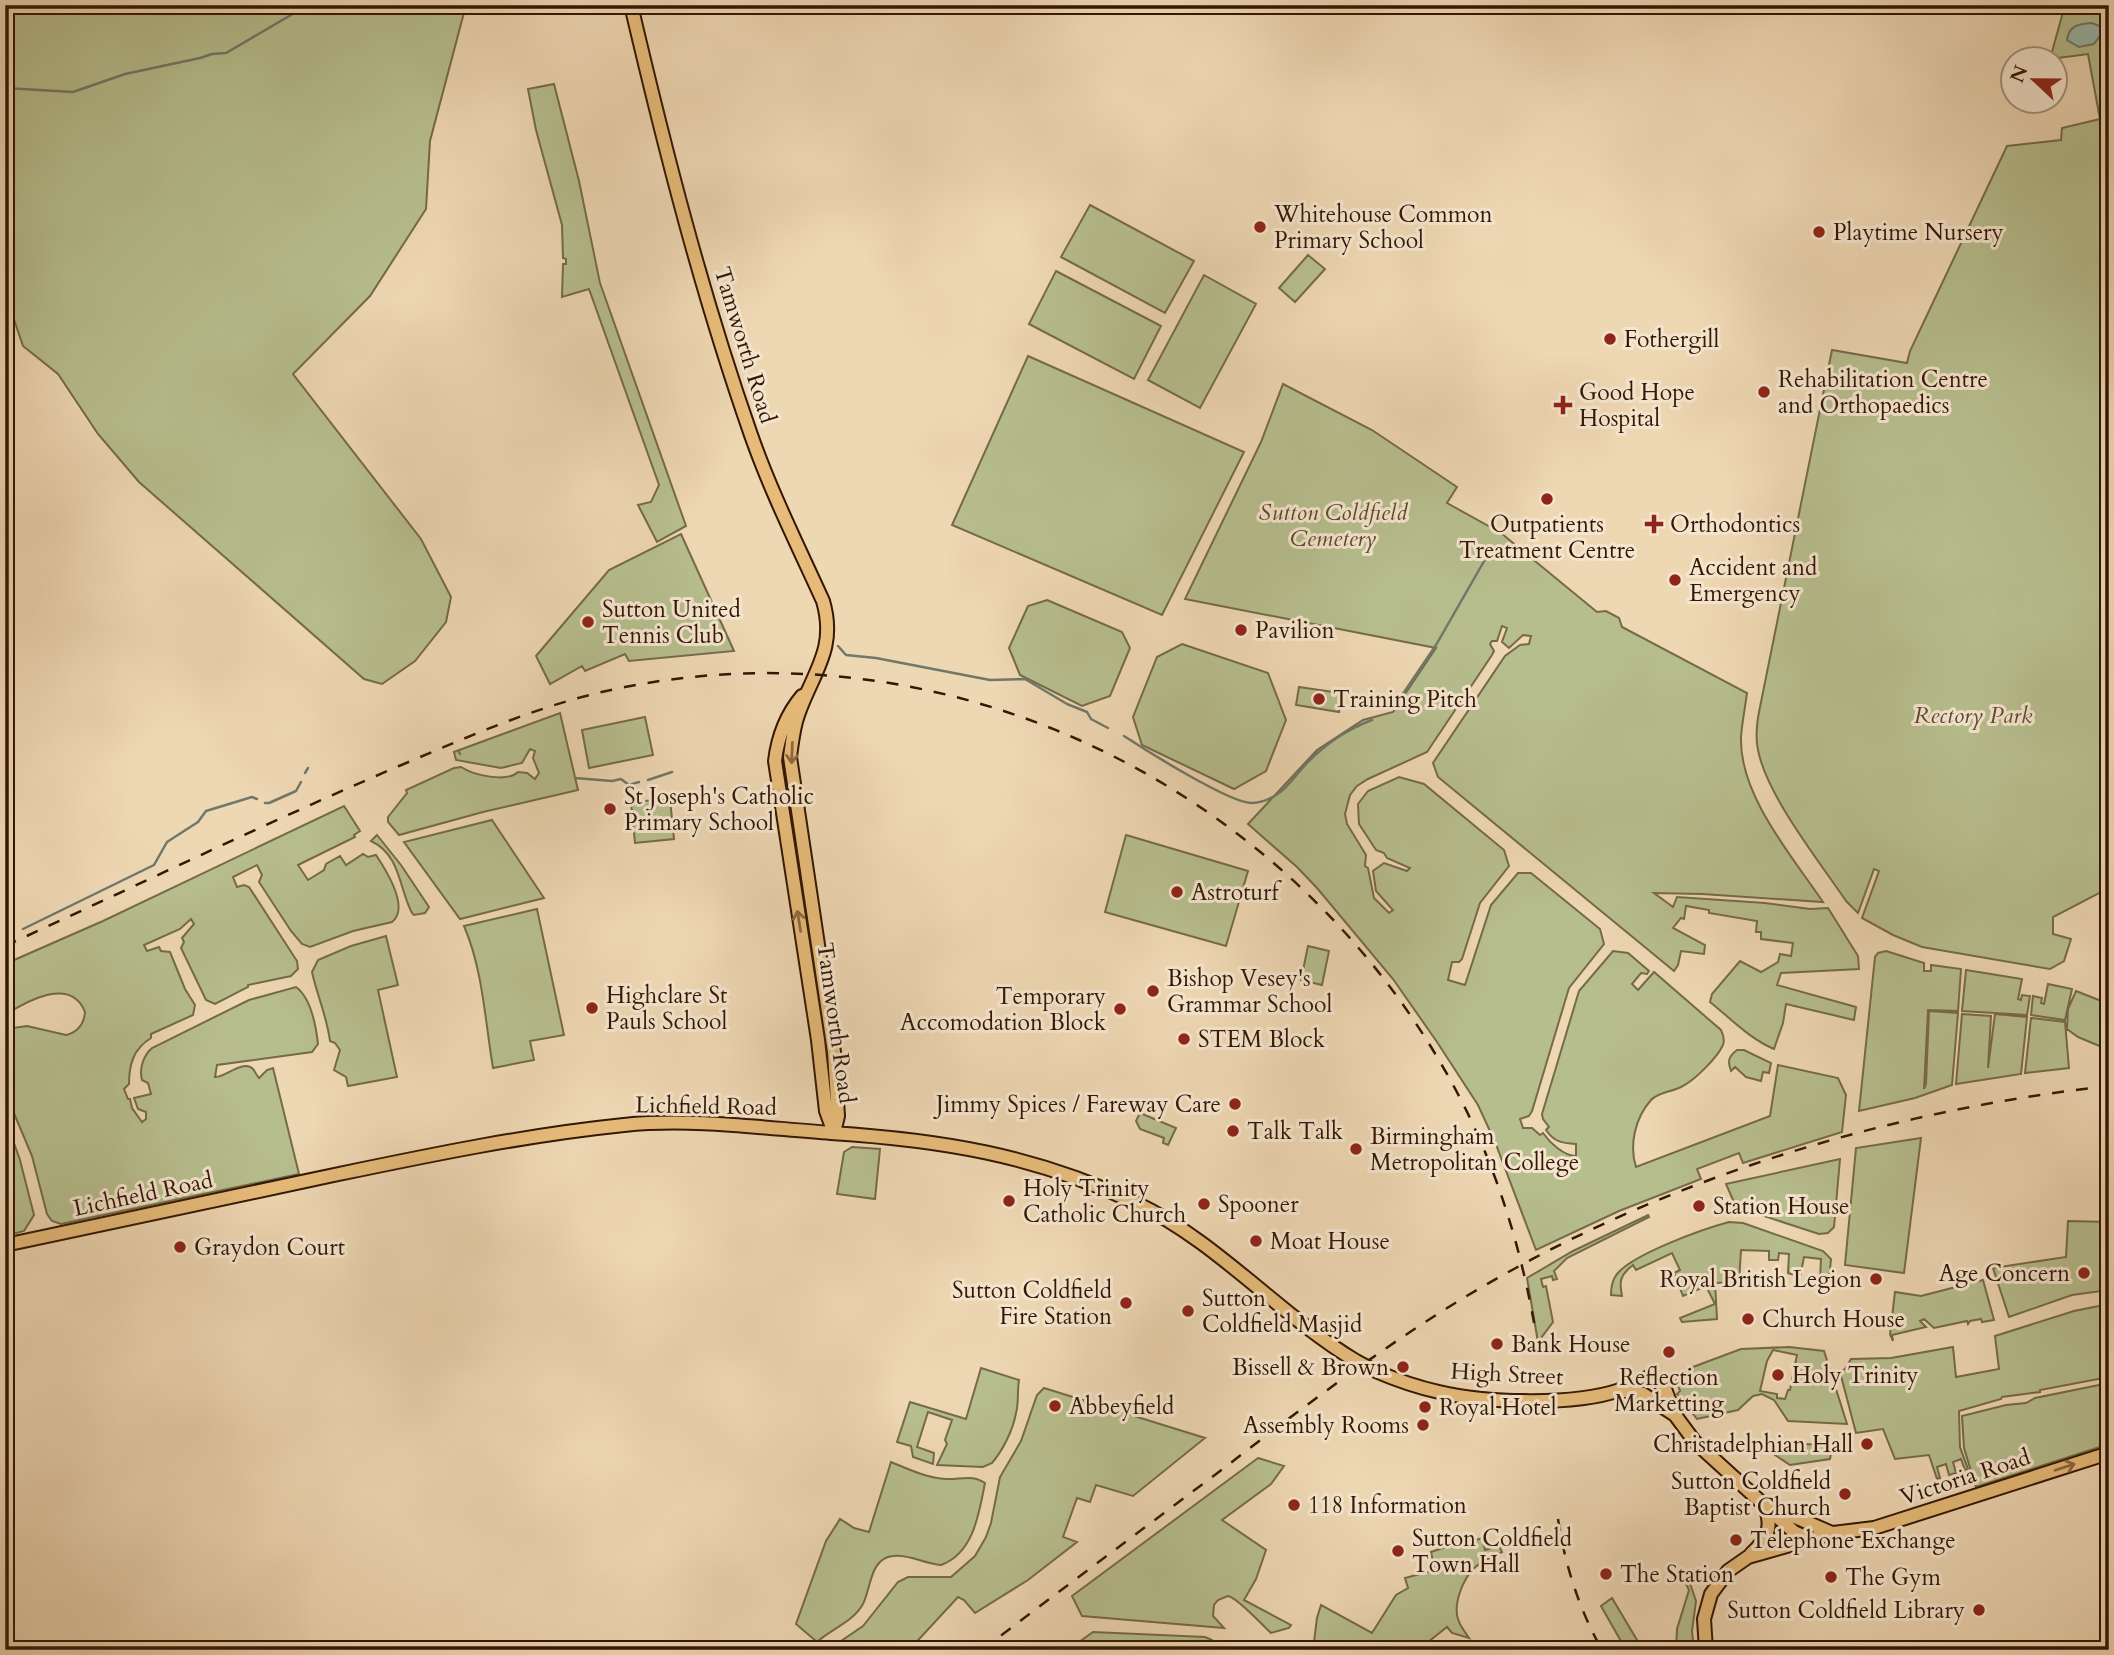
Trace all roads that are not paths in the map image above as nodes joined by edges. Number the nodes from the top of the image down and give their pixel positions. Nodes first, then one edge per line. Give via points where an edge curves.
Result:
1 (631, 5) edge
2 (834, 1133) junction
3 (5, 1245) edge
4 (1356, 1361) joint
5 (1620, 1390) junction
6 (1675, 1415) junction
7 (2109, 1453) edge
8 (1763, 1502) junction
9 (1833, 1533) junction
10 (1810, 1539) junction
11 (1748, 1557) junction
12 (1706, 1650) edge

1 - 2 main road, Tamworth Road via 713,319 768,479 827,614 828,639 809,687 784,723 775,761 826,1111
2 - 3 main road, Lichfield Road via 675,1124 626,1125 527,1138
2 - 4 main road, Lichfield Road via 976,1149 1042,1165 1109,1191 1157,1213
4 - 5 main road, High Street, bridge via 1398,1380 1460,1396 1544,1400
5 - 6 main road, High Street via 1643,1394
5 - 6 main road, High Street via 1649,1377 1663,1386
6 - 8 main road via 1712,1460
9 -> 7 main road, Victoria Road via 1874,1528
8 - 9 main road
8 - 10 main road via 1794,1532
8 - 11 main road via 1768,1534
9 - 10 main road, Victoria Road
10 - 11 main road, Victoria Road
11 - 12 main road via 1728,1571 1711,1594 1704,1619

